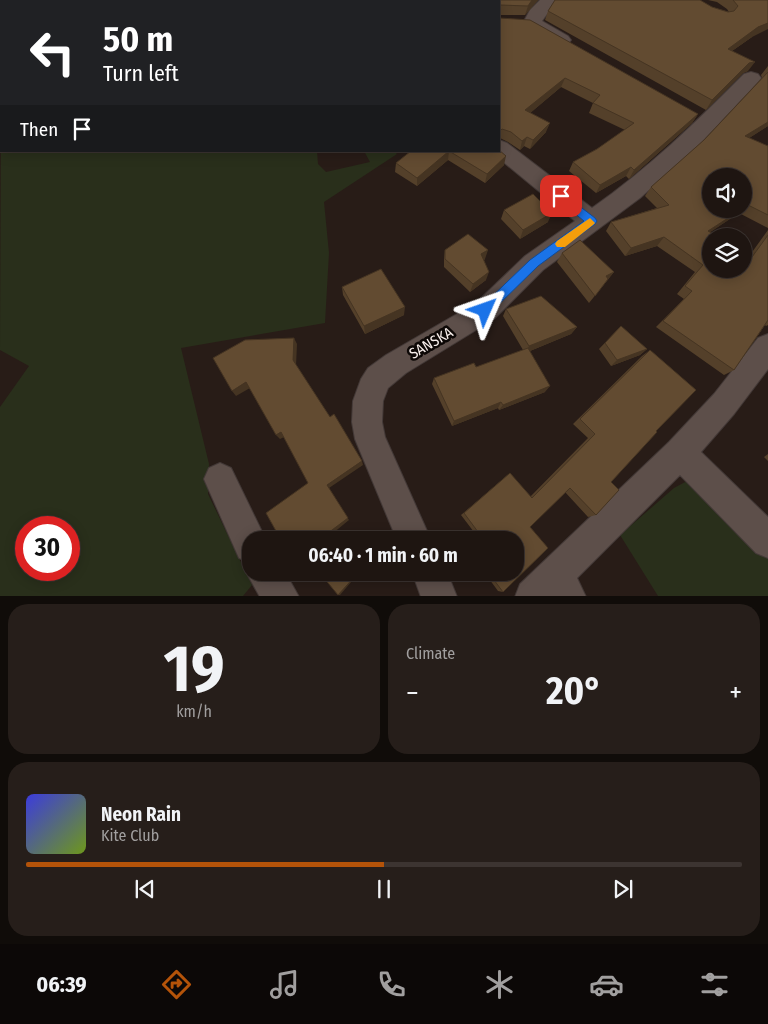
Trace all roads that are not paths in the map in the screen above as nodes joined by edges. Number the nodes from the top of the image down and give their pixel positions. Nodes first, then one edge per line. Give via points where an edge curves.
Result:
1 (549, 0) edge
2 (578, 49) edge
3 (751, 78) dead end
4 (500, 149) edge
5 (592, 221) junction
6 (768, 347) edge
7 (680, 453) junction
8 (220, 479) dead end
9 (244, 531) edge
10 (410, 531) edge
11 (768, 541) edge
12 (270, 581) edge
13 (432, 581) edge
14 (553, 589) edge
15 (281, 596) edge
16 (439, 596) edge

1 - 2 street via 525,23
3 - 5 street, SANSKA via 698,116 688,143 632,192
4 - 5 street
5 - 10 street, SANSKA via 534,263 485,310 396,364 378,378 371,389 367,411 370,439
6 - 7 street via 724,404
7 - 11 street
7 - 14 street
8 - 9 street
12 - 15 street
13 - 16 street

